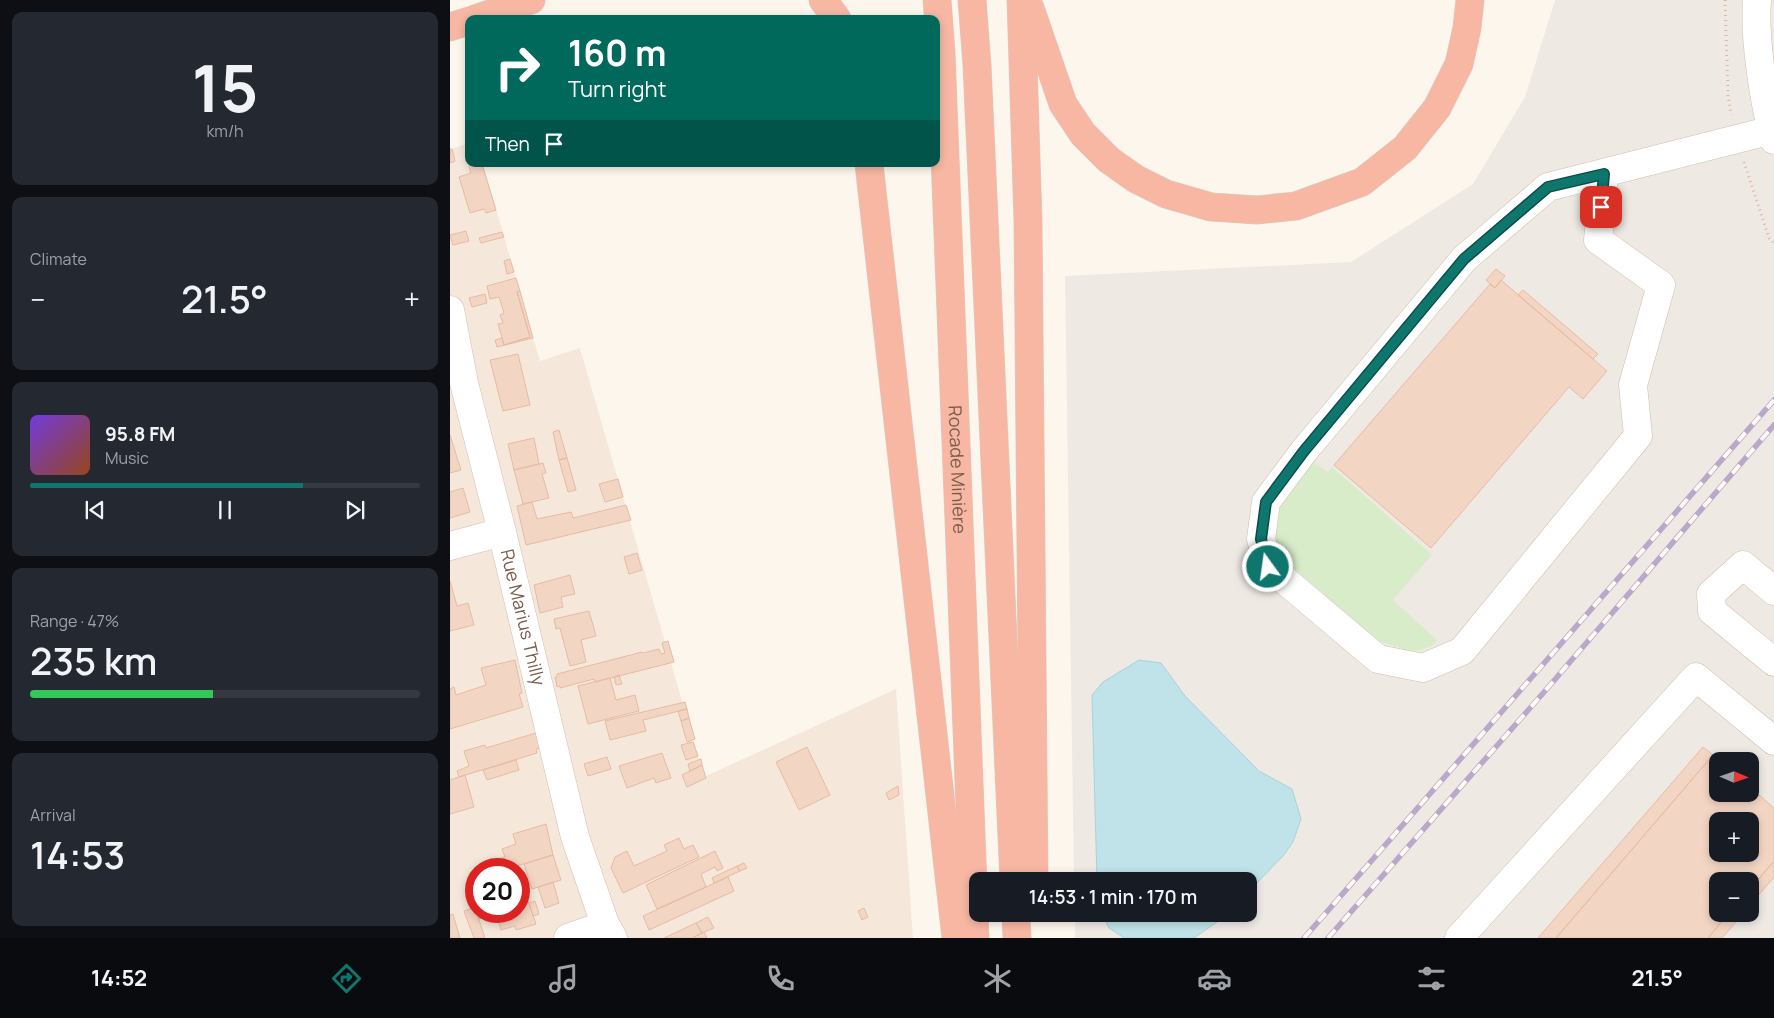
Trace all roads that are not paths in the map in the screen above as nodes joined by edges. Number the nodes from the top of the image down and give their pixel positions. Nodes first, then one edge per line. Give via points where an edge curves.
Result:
1 (531, 0) edge
2 (823, 0) edge
3 (850, 0) edge
4 (937, 0) edge
5 (972, 0) edge
6 (1021, 0) edge
7 (1027, 0) edge
8 (1470, 0) edge
9 (1757, 0) edge
10 (487, 15) edge
11 (834, 15) edge
12 (852, 15) edge
13 (938, 15) edge
14 (940, 54) edge
15 (1773, 135) edge
16 (869, 167) edge
17 (1604, 174) junction
18 (450, 310) edge
19 (502, 532) junction
20 (450, 546) edge
21 (1774, 591) edge
22 (1774, 662) edge
23 (1774, 741) edge
24 (1014, 872) edge
25 (1034, 872) edge
26 (1016, 922) edge
27 (1034, 922) edge
28 (609, 931) edge
29 (568, 938) edge
30 (956, 938) edge
31 (975, 938) edge
32 (1017, 938) edge
33 (1034, 938) edge
34 (1459, 938) edge

1 - 10 highway
2 - 11 highway
3 - 12 highway
4 - 13 highway, Rocade Minière
5 - 24 highway, Rocade Minière
6 - 25 highway via 1028,221
7 - 8 highway via 1063,104 1083,134 1109,160 1166,194 1211,207 1257,210 1296,206 1362,182 1404,148 1437,108 1459,64
9 - 15 street via 1762,69
14 - 31 highway, Rocade Minière
15 - 17 street
16 - 30 highway
17 - 17 street via 1548,187 1464,259 1304,451 1266,502 1261,539 1268,567 1378,659 1423,668 1462,651 1638,436 1633,385 1661,285 1598,240
18 - 19 street, Rue Marius Thilly via 464,383
19 - 20 street
19 - 28 street, Rue Marius Thilly via 575,837
21 - 22 street via 1743,565 1711,594 1712,611
23 - 34 street via 1696,677
26 - 32 highway
27 - 33 highway
28 - 29 street via 596,928

